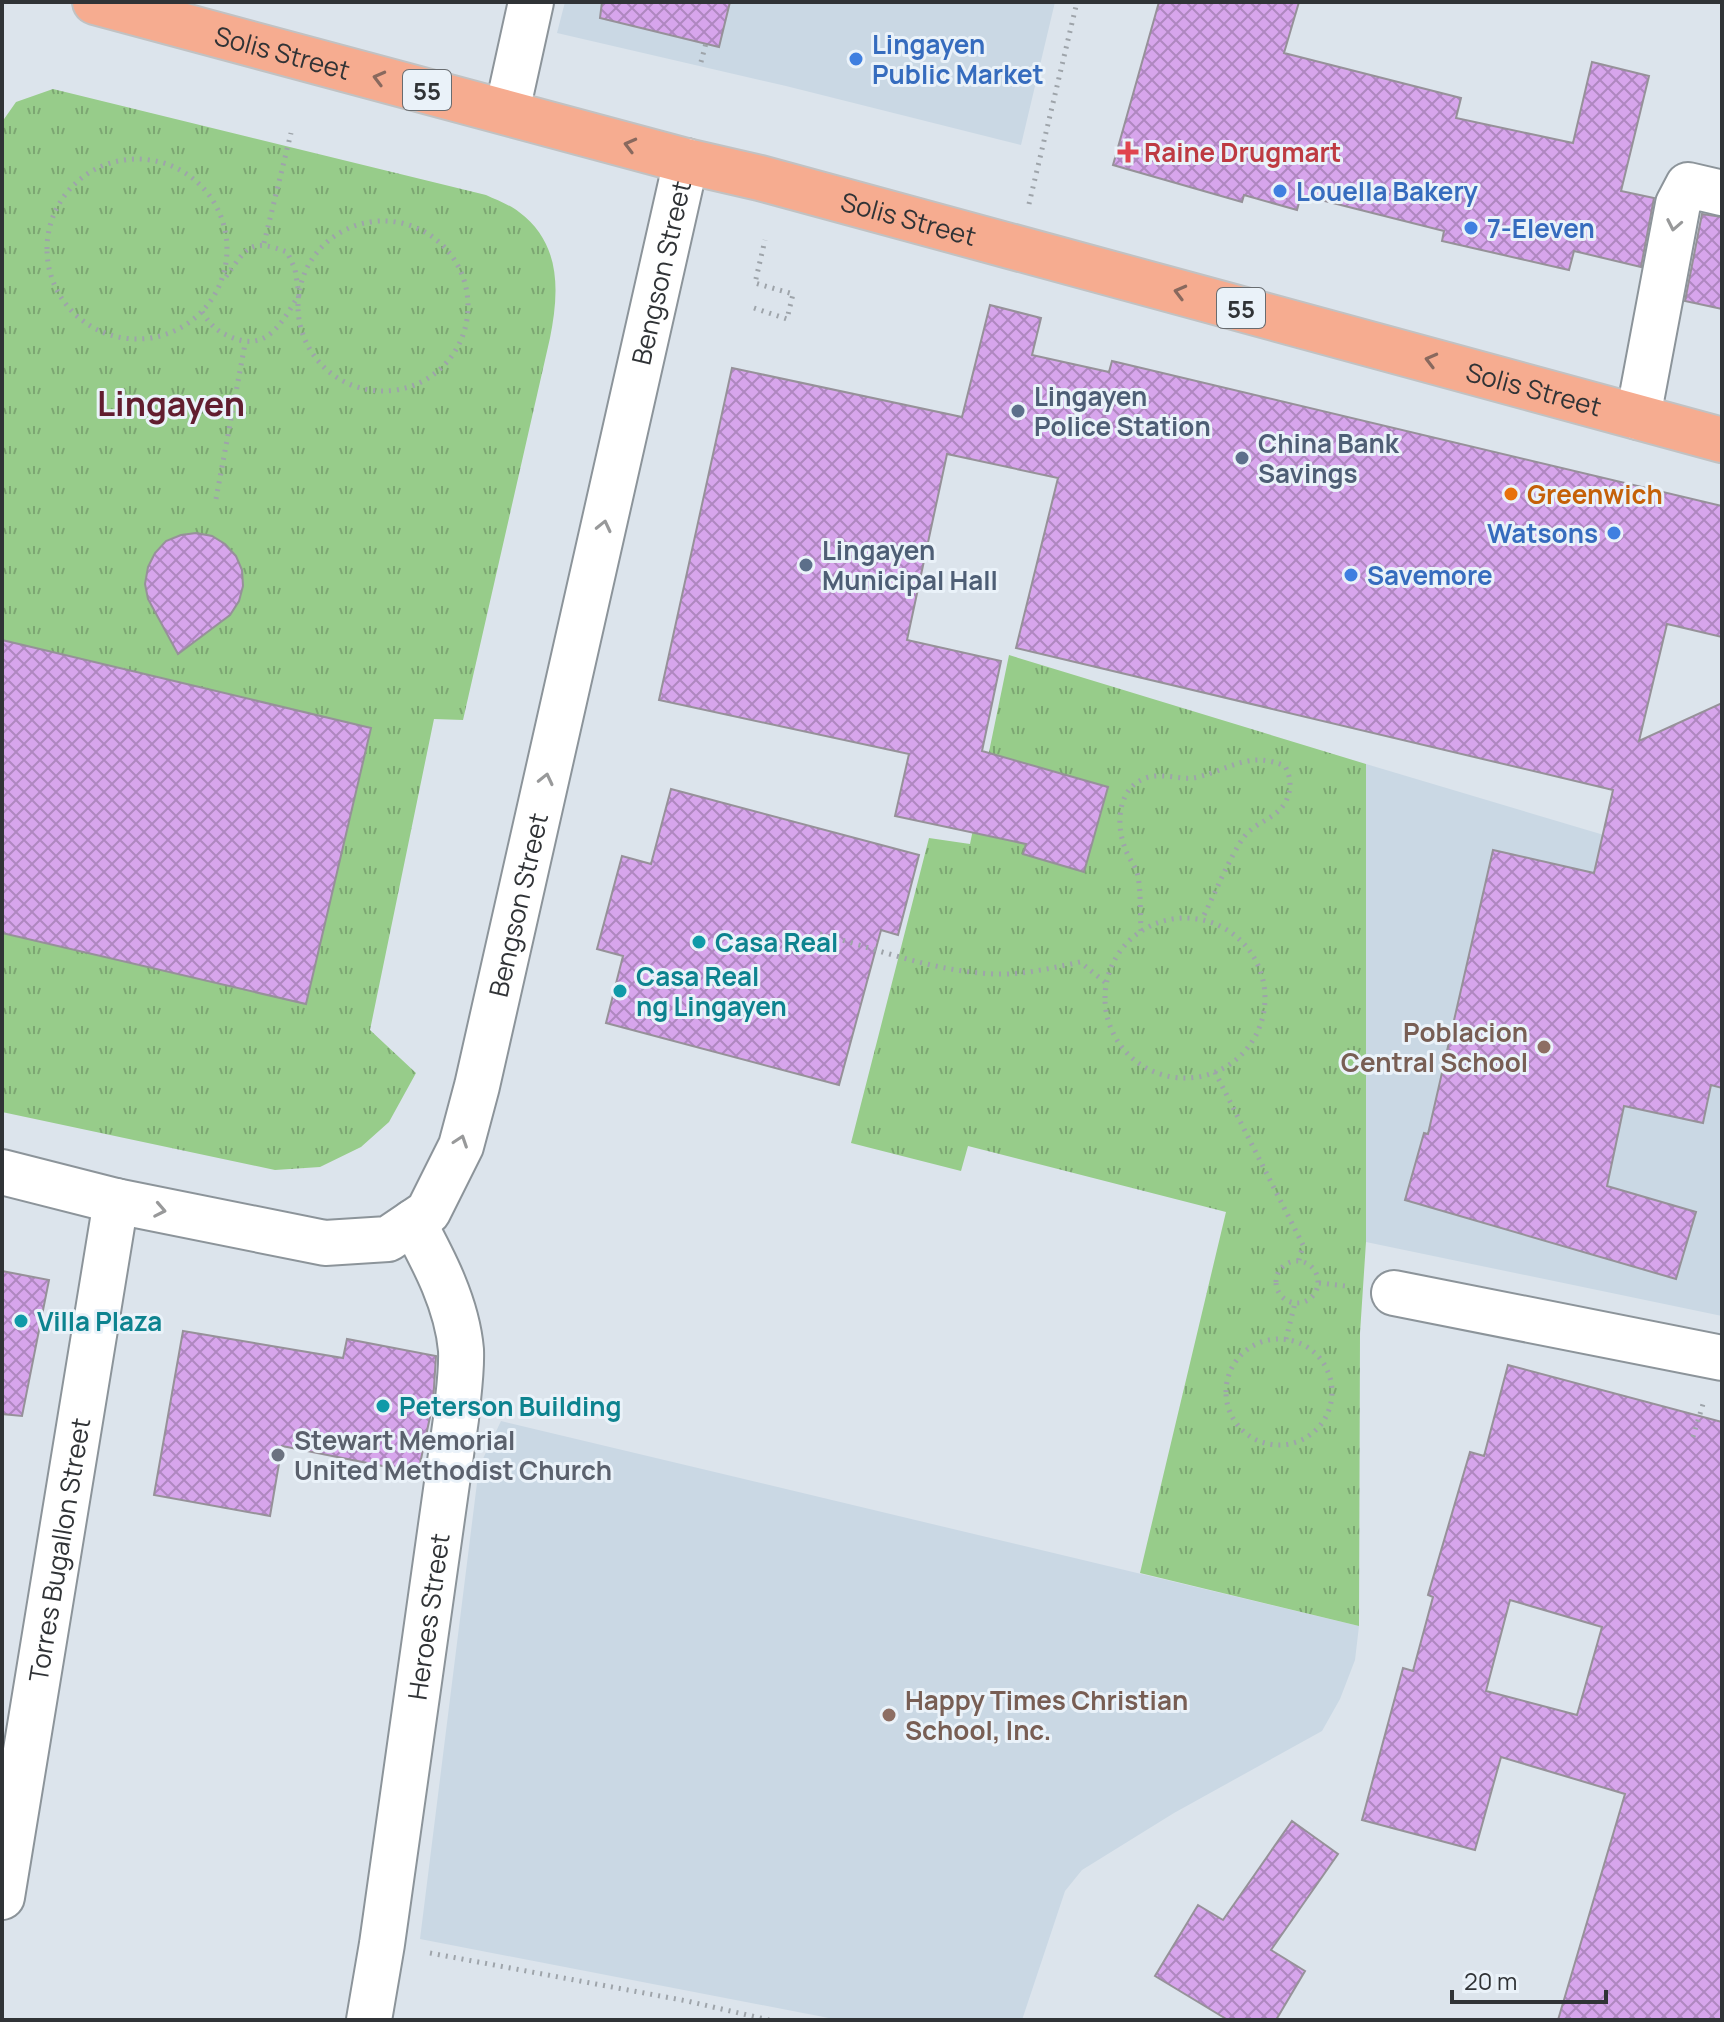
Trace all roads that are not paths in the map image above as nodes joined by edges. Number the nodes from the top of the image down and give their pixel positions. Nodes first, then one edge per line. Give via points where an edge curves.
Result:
1 (95, 2) edge
2 (531, 2) edge
3 (507, 111) junction
4 (686, 161) junction
5 (1722, 193) edge
6 (1638, 417) junction
7 (1722, 440) edge
8 (2, 1172) edge
9 (116, 1201) junction
10 (413, 1222) junction
11 (1394, 1293) dead end
12 (1722, 1358) edge
13 (2, 1897) edge
14 (369, 2020) edge

3 -> 1 highway, Solis Street / 55
2 - 3 street
4 -> 3 highway, Solis Street / 55
6 -> 4 highway, Solis Street / 55
10 -> 4 street, Bengson Street via 428,1212 461,1146 477,1086
5 -> 6 street via 1688,185 1678,204
6 - 7 highway, Solis Street / 55
8 - 9 street, Bengson Street
9 -> 10 street, Bengson Street via 325,1243 388,1239
9 - 13 street, Torres Bugallon Street
10 - 14 street, Heroes Street via 436,1266 461,1351 456,1419
11 - 12 street

